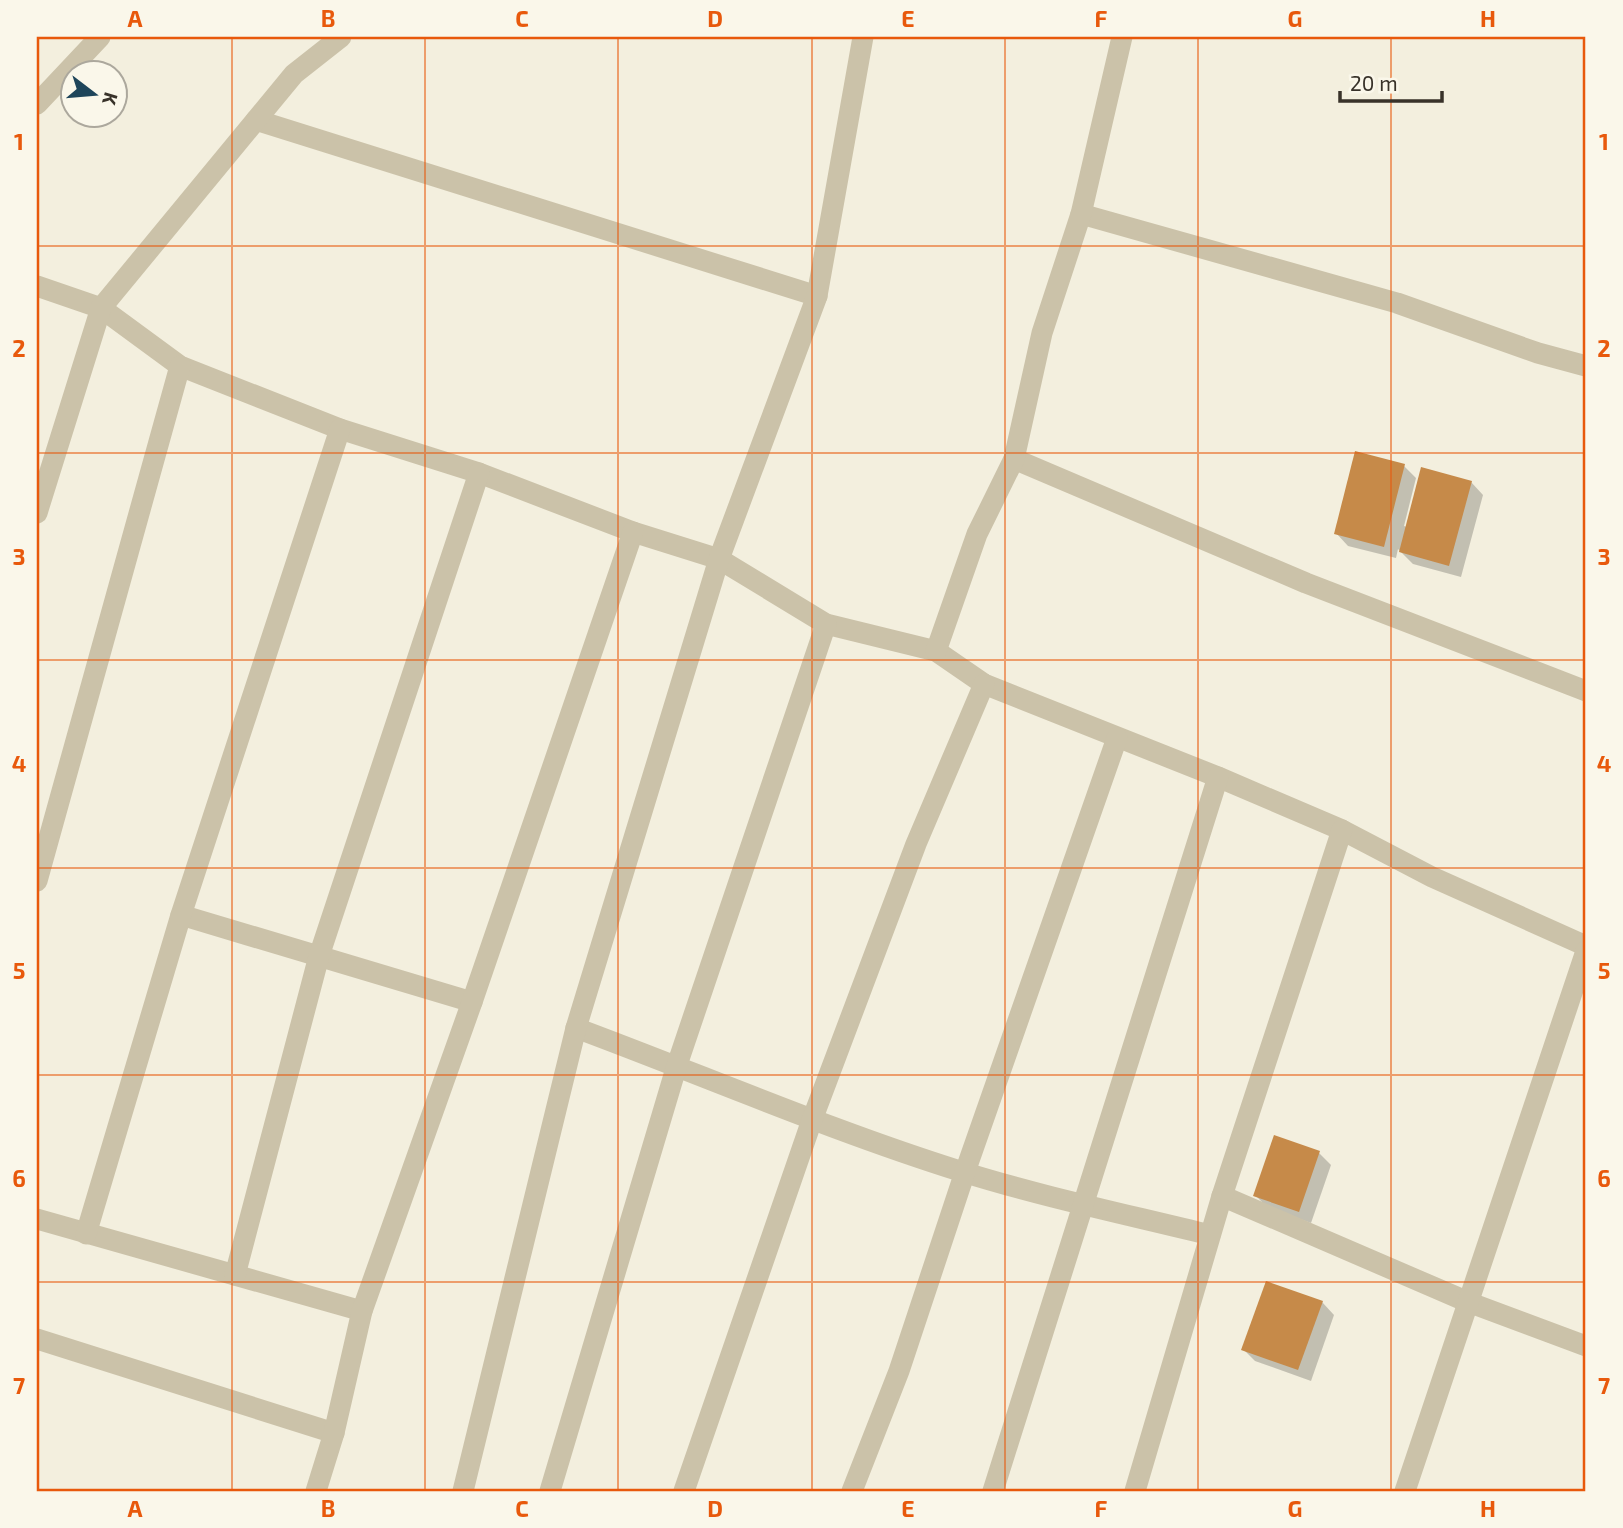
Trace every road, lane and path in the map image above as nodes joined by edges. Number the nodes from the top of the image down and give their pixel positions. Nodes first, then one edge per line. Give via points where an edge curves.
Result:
1 (100, 37) edge
2 (341, 37) edge
3 (1122, 37) edge
4 (856, 38) edge
5 (37, 104) edge
6 (256, 120) junction
7 (1081, 214) junction
8 (37, 286) edge
9 (817, 296) junction
10 (101, 308) junction
11 (180, 366) junction
12 (1586, 366) edge
13 (340, 429) junction
14 (1014, 459) junction
15 (479, 473) junction
16 (37, 513) edge
17 (633, 532) junction
18 (719, 559) junction
19 (826, 624) junction
20 (936, 651) junction
21 (984, 684) junction
22 (1586, 691) edge
23 (1117, 738) junction
24 (1218, 778) junction
25 (1342, 830) junction
26 (37, 881) edge
27 (181, 915) junction
28 (1586, 949) edge
29 (319, 956) junction
30 (472, 1002) junction
31 (576, 1028) junction
32 (677, 1065) junction
33 (812, 1119) junction
34 (965, 1172) junction
35 (1222, 1196) junction
36 (1083, 1203) junction
37 (37, 1219) edge
38 (86, 1234) junction
39 (1210, 1236) junction
40 (235, 1275) junction
41 (1468, 1302) junction
42 (362, 1311) junction
43 (37, 1339) edge
44 (1586, 1346) edge
45 (334, 1433) junction
46 (316, 1491) edge
47 (463, 1491) edge
48 (550, 1491) edge
49 (684, 1491) edge
50 (852, 1491) edge
51 (993, 1491) edge
52 (1135, 1491) edge
53 (1405, 1491) edge

1 - 5 street
2 - 6 street via 295,74
3 - 7 street
4 - 9 street
6 - 9 street
6 - 10 street
7 - 12 street via 1397,303
7 - 14 street via 1042,333
8 - 10 street
9 - 18 street
10 - 11 street
10 - 16 street
11 - 13 street
11 - 26 street
13 - 15 street
13 - 27 street
14 - 20 street via 977,534
14 - 22 street via 1306,583
15 - 17 street
15 - 29 street
17 - 18 street
17 - 30 street
18 - 19 street
18 - 31 street
19 - 20 street
19 - 32 street
20 - 21 street
21 - 23 street
21 - 33 street via 916,844
23 - 24 street
23 - 34 street
24 - 25 street
24 - 36 street
25 - 28 street
25 - 35 street
27 - 29 street
27 - 38 street
28 - 41 street
29 - 30 street
29 - 40 street
30 - 42 street
31 - 32 street
31 - 47 street
32 - 33 street
32 - 48 street
33 - 34 street
33 - 49 street
34 - 36 street
34 - 50 street via 899,1371
35 - 39 street
35 - 41 street
36 - 39 street
36 - 51 street
37 - 38 street
38 - 40 street
39 - 52 street
40 - 42 street
41 - 44 street
41 - 53 street
42 - 45 street
43 - 45 street
45 - 46 street

